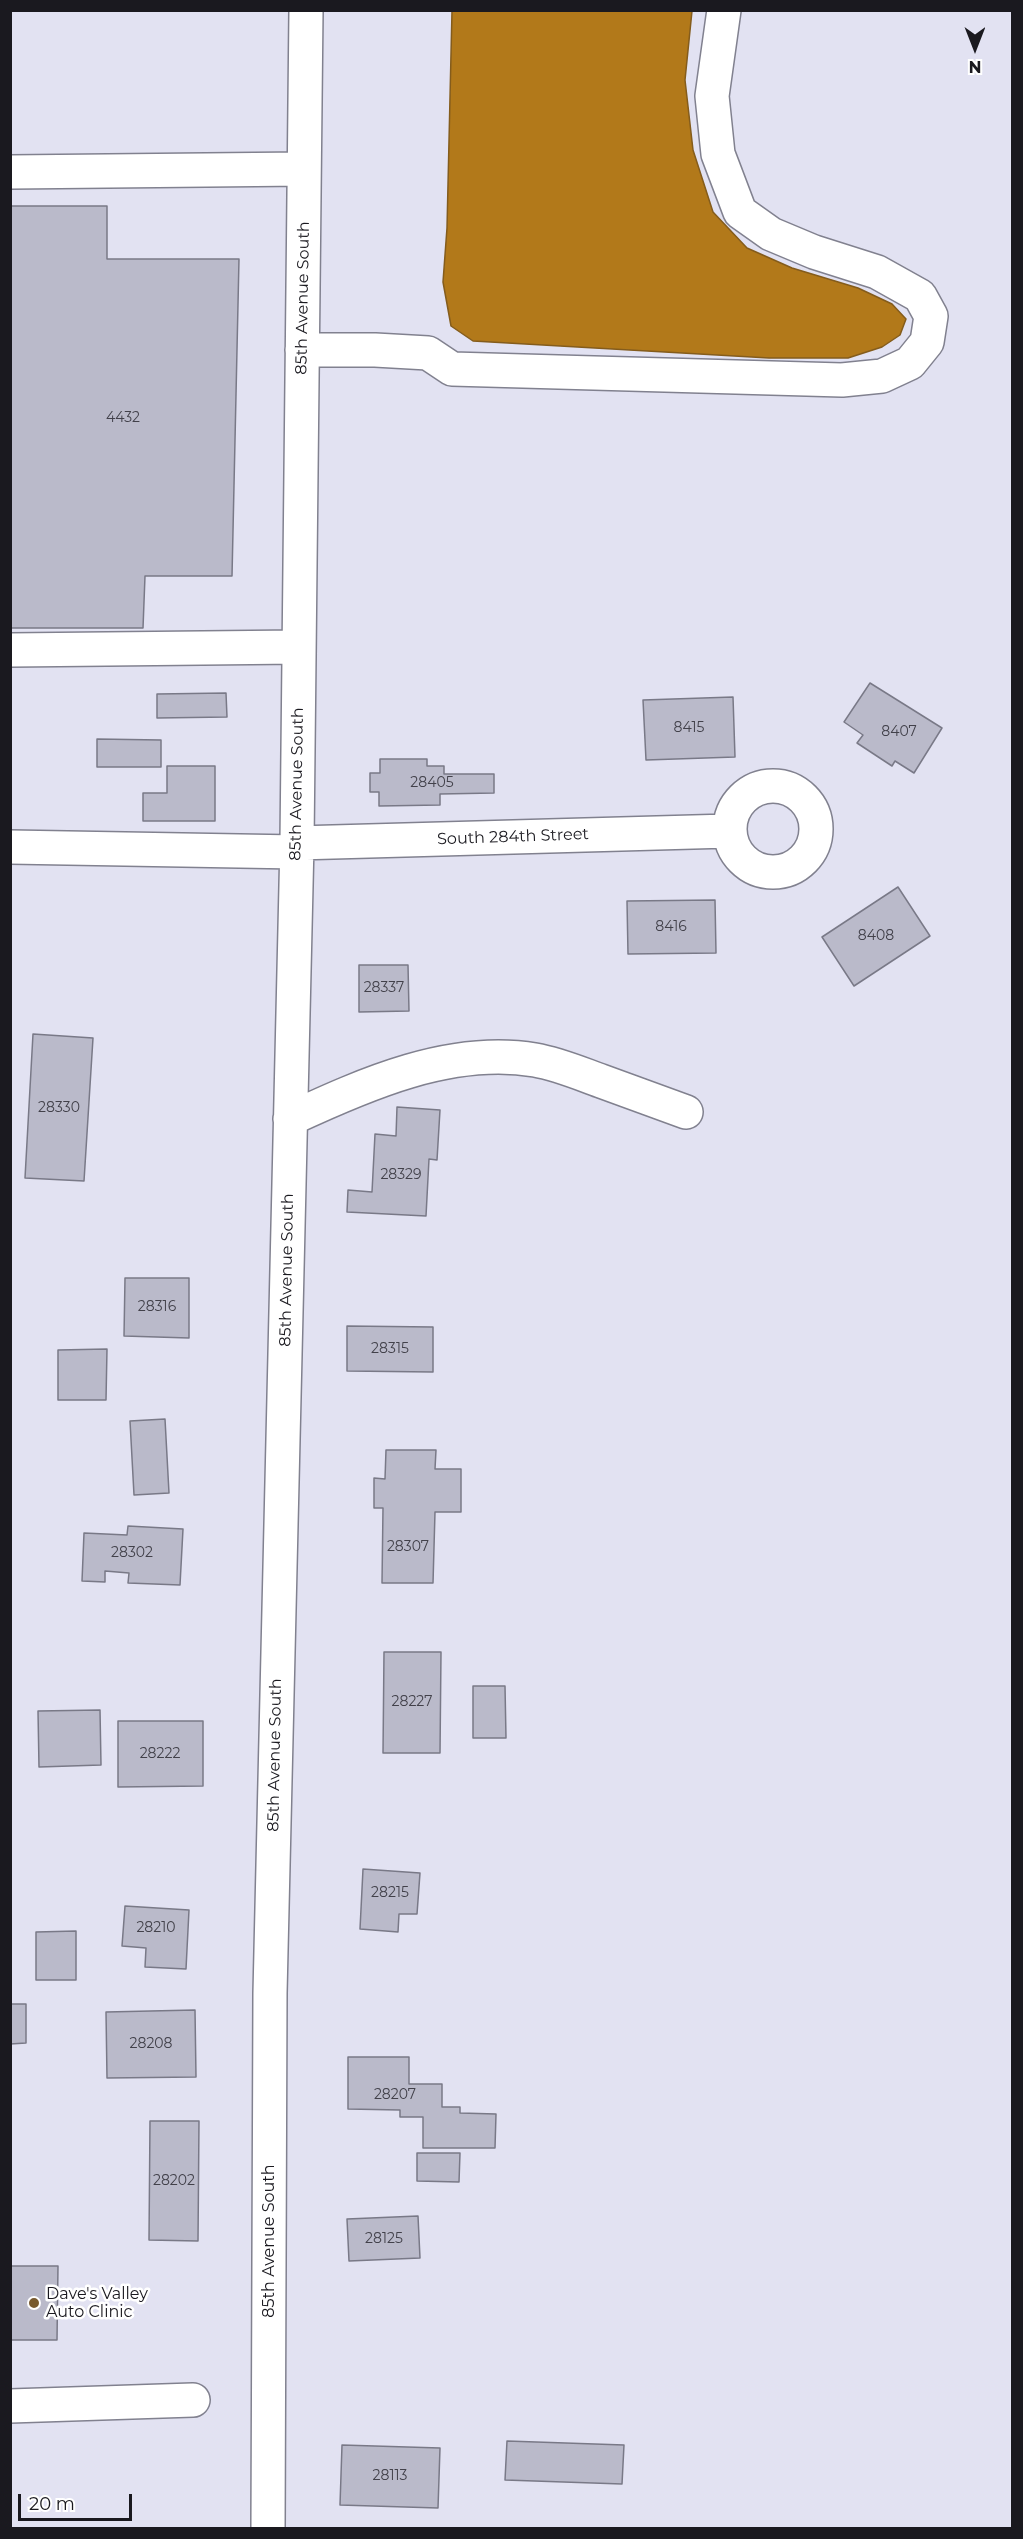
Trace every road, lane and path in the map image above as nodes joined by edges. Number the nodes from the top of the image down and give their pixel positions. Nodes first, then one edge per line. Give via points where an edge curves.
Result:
1 (306, 10) edge
2 (724, 10) edge
3 (304, 169) junction
4 (10, 172) edge
5 (302, 350) junction
6 (299, 647) junction
7 (10, 650) edge
8 (729, 831) dead end
9 (10, 847) edge
10 (297, 848) junction
11 (686, 1112) dead end
12 (290, 1119) junction
13 (193, 2400) dead end
14 (10, 2406) edge
15 (268, 2529) edge

1 - 3 street, 85th Avenue South
2 - 5 street via 712,96 718,154 740,212 771,234 877,273 920,296 931,316 927,342 910,363 882,376 842,380 452,369 428,353
3 - 4 street
3 - 5 street, 85th Avenue South
5 - 6 street, 85th Avenue South
6 - 7 street
6 - 10 street, 85th Avenue South
8 - 10 street, South 284th Street
9 - 10 street, South 284th Street
10 - 12 street, 85th Avenue South
11 - 12 street via 563,1067 534,1060 478,1058 427,1066 361,1088
12 - 15 street, 85th Avenue South via 270,1993
13 - 14 street

